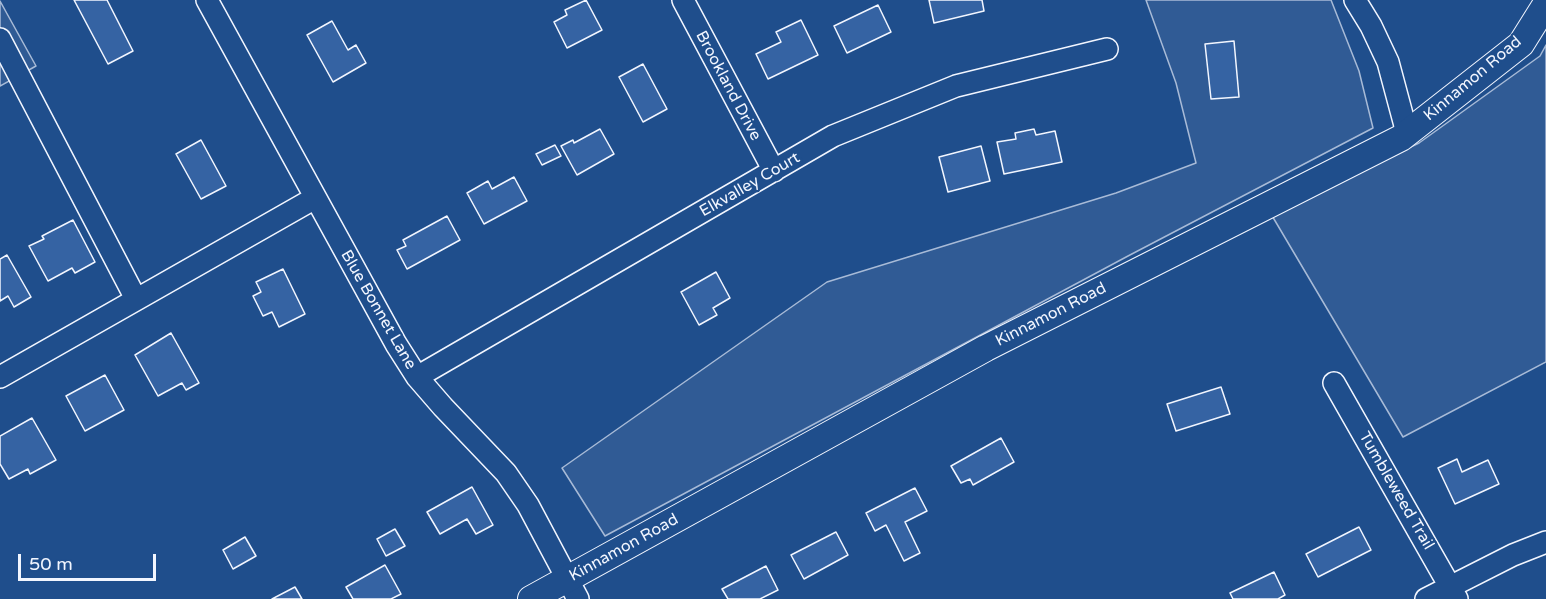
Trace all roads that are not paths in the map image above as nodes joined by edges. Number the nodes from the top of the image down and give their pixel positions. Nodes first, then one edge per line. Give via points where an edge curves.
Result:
1 (207, 0) edge
2 (683, 0) edge
3 (1355, 0) edge
4 (1546, 4) edge
5 (0, 39) edge
6 (1107, 50) dead end
7 (1407, 134) junction
8 (774, 171) junction
9 (315, 198) junction
10 (136, 299) junction
11 (0, 376) edge
12 (417, 377) junction
13 (1334, 382) dead end
14 (1546, 542) edge
15 (573, 589) edge
16 (1454, 593) edge
17 (531, 599) edge
18 (1426, 599) edge

1 - 9 street, Blue Bonnet Lane
2 - 8 street, Brookland Drive
3 - 7 street via 1388,62
4 - 7 main road, Kinnamon Road via 1521,44
5 - 10 street
6 - 8 street, Elkvalley Court via 956,86 833,136
7 - 15 main road, Kinnamon Road via 986,348
8 - 12 street, Elkvalley Court
9 - 10 street
9 - 12 street, Blue Bonnet Lane
10 - 11 street
12 - 15 street, Blue Bonnet Lane via 506,473 528,505
13 - 16 street, Tumbleweed Trail
14 - 16 street via 1513,555
15 - 17 main road, Kinnamon Road
16 - 18 street

